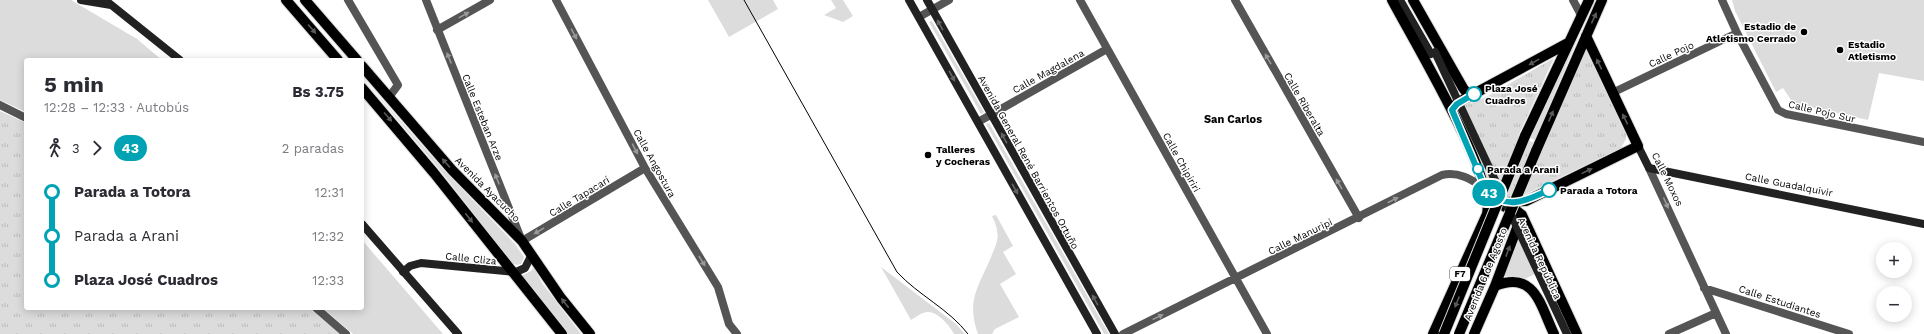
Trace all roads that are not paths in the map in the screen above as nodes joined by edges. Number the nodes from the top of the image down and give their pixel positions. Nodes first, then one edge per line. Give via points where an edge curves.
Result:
1 (81, 0) edge
2 (286, 0) edge
3 (305, 0) edge
4 (348, 0) edge
5 (426, 0) edge
6 (490, 0) edge
7 (556, 0) edge
8 (909, 0) edge
9 (927, 0) edge
10 (949, 0) edge
11 (1080, 0) edge
12 (1235, 0) edge
13 (1392, 0) edge
14 (1400, 0) edge
15 (1406, 0) edge
16 (1413, 0) edge
17 (1572, 0) edge
18 (1588, 0) edge
19 (1602, 0) edge
20 (1722, 0) edge
21 (108, 2) edge
22 (932, 10) junction
23 (1582, 15) junction
24 (919, 17) junction
25 (437, 30) junction
26 (1737, 34) junction
27 (1586, 36) junction
28 (1568, 44) junction
29 (1107, 49) junction
30 (1433, 53) junction
31 (178, 58) edge
32 (336, 58) edge
33 (355, 58) edge
34 (364, 68) edge
35 (364, 90) edge
36 (1612, 93) junction
37 (1474, 94) junction
38 (389, 98) junction
39 (0, 105) edge
40 (1452, 110) junction
41 (991, 115) junction
42 (24, 117) edge
43 (978, 122) junction
44 (1924, 142) edge
45 (1638, 146) junction
46 (645, 168) junction
47 (1649, 168) junction
48 (1486, 190) junction
49 (1526, 201) junction
50 (1487, 214) junction
51 (1522, 215) junction
52 (1359, 218) junction
53 (1924, 224) edge
54 (364, 226) edge
55 (522, 241) junction
56 (531, 256) junction
57 (403, 272) junction
58 (511, 272) junction
59 (1236, 278) junction
60 (1495, 286) junction
61 (1704, 288) junction
62 (318, 310) edge
63 (1716, 313) junction
64 (346, 334) edge
65 (458, 334) edge
66 (562, 334) edge
67 (590, 334) edge
68 (737, 334) edge
69 (1097, 334) edge
70 (1115, 334) edge
71 (1123, 334) edge
72 (1267, 334) edge
73 (1433, 334) edge
74 (1444, 334) edge
75 (1459, 334) edge
76 (1474, 334) edge
77 (1554, 334) edge
78 (1563, 334) edge
79 (1568, 334) edge
80 (1577, 334) edge
81 (1669, 334) edge
82 (1726, 334) edge
83 (1849, 334) edge

1 - 21 main road
2 -> 32 main road
3 - 33 main road
4 - 38 street via 398,85
5 - 25 street, Calle Esteban Arze
25 -> 6 street
7 -> 46 street, Calle Angostura
8 - 24 main road
9 - 22 main road, Avenida General René Barrientos Ortuño
10 - 22 street
11 - 29 street, Calle Chipiriri
52 -> 12 street, Calle Riberalta
13 - 40 main road
14 - 30 main road, Avenida República
15 - 30 main road, Avenida República
16 - 37 main road via 1463,88 1466,92
17 - 23 street
18 - 23 main road, Avenida 6 de Agosto
27 -> 19 main road, Avenida 6 de Agosto
20 - 26 street, Calle Pojo Sur
21 - 31 main road
22 - 24 street
41 -> 22 main road, Avenida General René Barrientos Ortuño
23 - 28 main road, Avenida 6 de Agosto
24 -> 43 main road
55 -> 25 street, Calle Esteban Arze
26 - 36 street, Calle Pojo
26 - 44 street, Calle Pojo Sur via 1778,110 1786,114
36 -> 27 main road, Calle Moxos
75 -> 27 main road, Avenida 6 de Agosto, bridge
28 -> 37 main road
28 -> 74 main road, Avenida 6 de Agosto, bridge via 1525,136
29 - 41 street, Calle Magdalena
29 - 59 street, Calle Chipiriri
30 - 78 main road, Avenida República, bridge
30 - 79 main road, Avenida República, bridge
34 - 38 main road, Avenida Ayacucho
35 -> 58 main road via 434,173
45 -> 36 main road, Calle Moxos
37 - 40 main road
55 -> 38 main road, Avenida Ayacucho via 452,170
39 - 42 street
40 - 48 main road, F7
41 - 43 street, Calle Magdalena
70 -> 41 main road, Avenida General René Barrientos Ortuño
43 -> 69 main road
45 - 47 main road, Calle Moxos
49 -> 45 main road
46 -> 55 street, Calle Tapacarí
46 -> 68 street, Calle Angostura via 718,287 729,324
47 - 53 main road, Calle Guadalquivir
47 -> 61 street, Calle Moxos
48 - 49 main road via 1502,201
48 - 50 main road, Avenida 6 de Agosto / F7 via 1489,207
52 -> 48 street, Calle Manuripi via 1442,175 1449,174 1469,179
49 - 51 main road, Avenida 6 de Agosto
50 - 51 main road via 1502,207 1513,208
50 - 73 main road, Avenida 6 de Agosto / F7
60 -> 51 main road, Avenida 6 de Agosto
51 - 80 main road
52 - 59 street, Calle Manuripi
54 - 57 main road
55 - 56 main road, Avenida Ayacucho
56 - 58 main road via 525,268
67 -> 56 main road, Avenida Ayacucho
57 - 58 main road, Calle Cliza via 410,266 421,263
57 - 65 main road
58 - 66 main road
71 -> 59 street, Calle Manuripi
59 - 72 street, Calle Chipiriri
60 - 76 main road, Avenida 6 de Agosto
60 - 77 main road via 1511,281 1530,287
61 - 63 street, Calle Moxos
61 - 83 street, Calle Estudiantes
62 - 64 street
63 - 81 street
63 - 82 street, Calle Moxos

